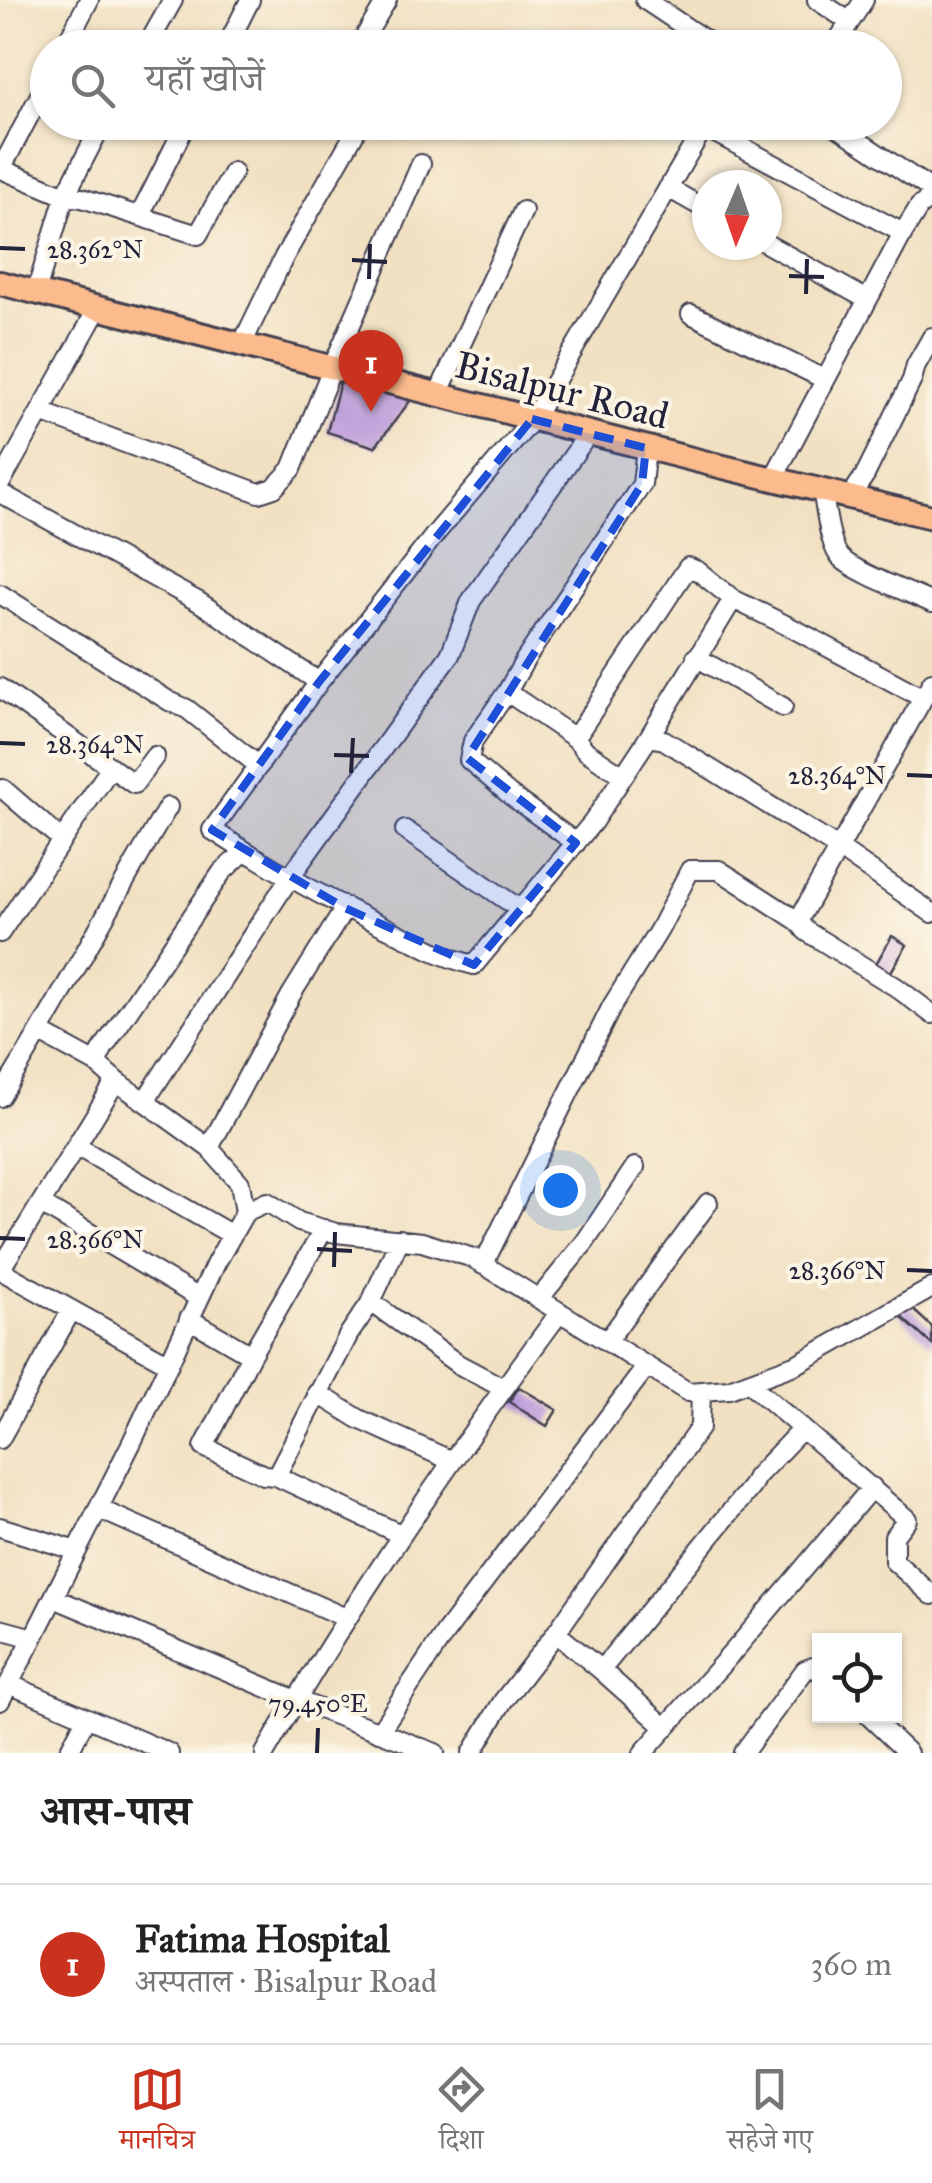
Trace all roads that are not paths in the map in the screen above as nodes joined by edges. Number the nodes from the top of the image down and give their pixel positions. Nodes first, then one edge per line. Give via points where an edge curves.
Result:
1 (89, 0) edge
2 (174, 0) edge
3 (250, 0) edge
4 (387, 0) edge
5 (645, 0) edge
6 (817, 0) edge
7 (864, 0) edge
8 (850, 22) junction
9 (73, 30) edge
10 (156, 30) edge
11 (235, 30) edge
12 (369, 30) edge
13 (690, 30) edge
14 (845, 30) edge
15 (30, 114) edge
16 (94, 140) edge
17 (179, 140) edge
18 (351, 140) edge
19 (697, 140) edge
20 (727, 140) edge
21 (857, 140) edge
22 (421, 164) dead end
23 (233, 172) dead end
24 (668, 188) junction
25 (932, 190) edge
26 (65, 196) junction
27 (932, 198) edge
28 (692, 202) edge
29 (523, 211) dead end
30 (140, 216) junction
31 (903, 233) junction
32 (782, 252) edge
33 (0, 284) edge
34 (36, 292) junction
35 (866, 299) junction
36 (98, 308) junction
37 (691, 314) dead end
38 (932, 337) edge
39 (242, 344) junction
40 (333, 367) junction
41 (824, 380) junction
42 (438, 394) junction
43 (41, 412) junction
44 (533, 419) junction
45 (589, 433) junction
46 (646, 448) junction
47 (773, 479) junction
48 (0, 484) edge
49 (822, 491) junction
50 (0, 493) edge
51 (850, 498) junction
52 (932, 517) edge
53 (0, 594) edge
54 (733, 600) junction
55 (932, 604) edge
56 (696, 656) junction
57 (318, 682) junction
58 (0, 688) edge
59 (928, 690) edge
60 (508, 692) junction
61 (783, 708) dead end
62 (649, 737) junction
63 (575, 738) junction
64 (155, 756) dead end
65 (259, 766) junction
66 (111, 767) junction
67 (623, 776) junction
68 (3, 789) dead end
69 (168, 808) dead end
70 (405, 830) dead end
71 (62, 840) junction
72 (576, 843) junction
73 (838, 848) junction
74 (245, 851) junction
75 (290, 877) junction
76 (7, 904) edge
77 (345, 908) junction
78 (521, 910) junction
79 (932, 913) edge
80 (798, 920) junction
81 (0, 933) edge
82 (932, 1014) edge
83 (41, 1033) junction
84 (96, 1064) junction
85 (116, 1082) junction
86 (0, 1097) edge
87 (146, 1101) junction
88 (76, 1146) junction
89 (208, 1148) junction
90 (635, 1167) dead end
91 (708, 1202) dead end
92 (41, 1204) junction
93 (245, 1212) junction
94 (324, 1229) junction
95 (232, 1235) junction
96 (400, 1239) junction
97 (483, 1265) junction
98 (0, 1270) edge
99 (932, 1288) edge
100 (199, 1298) junction
101 (539, 1299) junction
102 (371, 1302) junction
103 (71, 1311) junction
104 (560, 1312) junction
105 (190, 1319) junction
106 (607, 1340) junction
107 (251, 1355) junction
108 (169, 1364) junction
109 (647, 1366) junction
110 (748, 1382) junction
111 (503, 1388) junction
112 (702, 1391) junction
113 (318, 1393) junction
114 (801, 1430) junction
115 (0, 1440) edge
116 (452, 1461) junction
117 (276, 1476) junction
118 (872, 1488) junction
119 (98, 1508) junction
120 (0, 1527) edge
121 (402, 1536) junction
122 (77, 1551) junction
123 (932, 1595) edge
124 (54, 1598) junction
125 (346, 1618) junction
126 (0, 1629) edge
127 (556, 1633) junction
128 (34, 1638) junction
129 (812, 1666) edge
130 (601, 1670) junction
131 (4, 1692) edge
132 (296, 1700) junction
133 (86, 1718) junction
134 (876, 1723) edge
135 (665, 1727) junction
136 (379, 1732) junction
137 (166, 1752) edge
138 (68, 1753) edge
139 (265, 1753) edge
140 (435, 1753) edge
141 (472, 1753) edge
142 (643, 1753) edge
143 (742, 1753) edge
144 (908, 1753) edge

1 - 9 street
2 - 10 street
3 - 11 street
4 - 12 street
5 - 13 street
6 - 8 street
7 - 8 street
8 - 14 street
15 - 26 street via 0,170
16 - 26 street
17 - 30 street
18 - 39 street
19 - 24 street
20 - 31 street
21 - 25 street
22 - 40 street
23 - 30 street via 198,235
24 - 28 street
24 - 44 street
26 - 30 street
26 - 34 street
27 - 31 street
29 - 42 street
31 - 35 street
32 - 35 street
33 - 34 main road, Bisalpur Road
34 - 36 main road, Bisalpur Road
35 - 41 street
36 - 39 main road, Bisalpur Road
36 - 43 street
37 - 41 street
38 - 51 street
39 - 40 main road, Bisalpur Road
40 - 42 main road, Bisalpur Road
40 - 43 street via 292,470 260,493
41 - 47 street
42 - 44 main road, Bisalpur Road
43 - 48 street
44 - 45 main road, Bisalpur Road
44 - 57 street
45 - 46 main road, Bisalpur Road
45 - 75 street via 471,601 450,655
46 - 47 main road, Bisalpur Road
46 - 60 street via 642,484
47 - 49 main road, Bisalpur Road
49 - 51 main road, Bisalpur Road
49 - 55 street via 841,559
50 - 57 street via 200,602
51 - 52 main road, Bisalpur Road
53 - 65 street via 187,709
54 - 56 street
54 - 59 street
54 - 63 street via 688,568
56 - 61 street
56 - 62 street
57 - 65 street
58 - 66 street
59 - 73 street
60 - 63 street
60 - 72 street via 473,741 469,760
62 - 67 street
62 - 73 street via 664,740
63 - 67 street
64 - 66 street via 134,784
65 - 74 street via 212,830
66 - 71 street
67 - 72 street
68 - 71 street
69 - 83 street
70 - 78 street
71 - 76 street
72 - 78 street
73 - 79 street
73 - 80 street
74 - 75 street
74 - 84 street via 222,872
75 - 77 street
75 - 87 street
76 - 81 street
77 - 78 street via 474,966
77 - 89 street
80 - 82 street via 806,932
80 - 97 street via 718,870 690,870 612,1006
83 - 84 street
83 - 86 street
84 - 85 street
85 - 87 street
85 - 88 street
87 - 89 street
88 - 92 street
88 - 95 street
89 - 93 street via 240,1183
90 - 101 street
91 - 106 street
92 - 98 street
92 - 100 street
93 - 94 street via 267,1202
93 - 95 street
94 - 96 street
94 - 107 street
95 - 100 street
96 - 97 street
96 - 102 street
97 - 101 street
98 - 103 street
99 - 110 street via 797,1364
100 - 105 street
101 - 104 street
102 - 111 street
102 - 113 street
103 - 108 street
103 - 115 street
104 - 106 street
104 - 111 street
105 - 107 street
105 - 108 street
106 - 109 street
107 - 117 street via 204,1447
108 - 119 street
109 - 112 street via 688,1392
109 - 136 street via 445,1633
110 - 112 street
110 - 114 street
111 - 116 street
112 - 127 street via 700,1426
113 - 116 street
113 - 117 street
114 - 118 street
114 - 130 street via 756,1476
116 - 121 street
117 - 121 street
118 - 123 street via 907,1519 894,1536 894,1561
118 - 135 street
119 - 122 street
119 - 125 street
120 - 122 street
121 - 125 street
122 - 124 street
124 - 128 street
124 - 132 street
125 - 132 street
126 - 128 street
127 - 130 street
127 - 141 street via 502,1701
128 - 131 street
129 - 143 street
130 - 135 street
131 - 133 street
132 - 136 street
132 - 139 street
133 - 137 street
133 - 138 street
134 - 144 street
135 - 142 street
136 - 140 street

